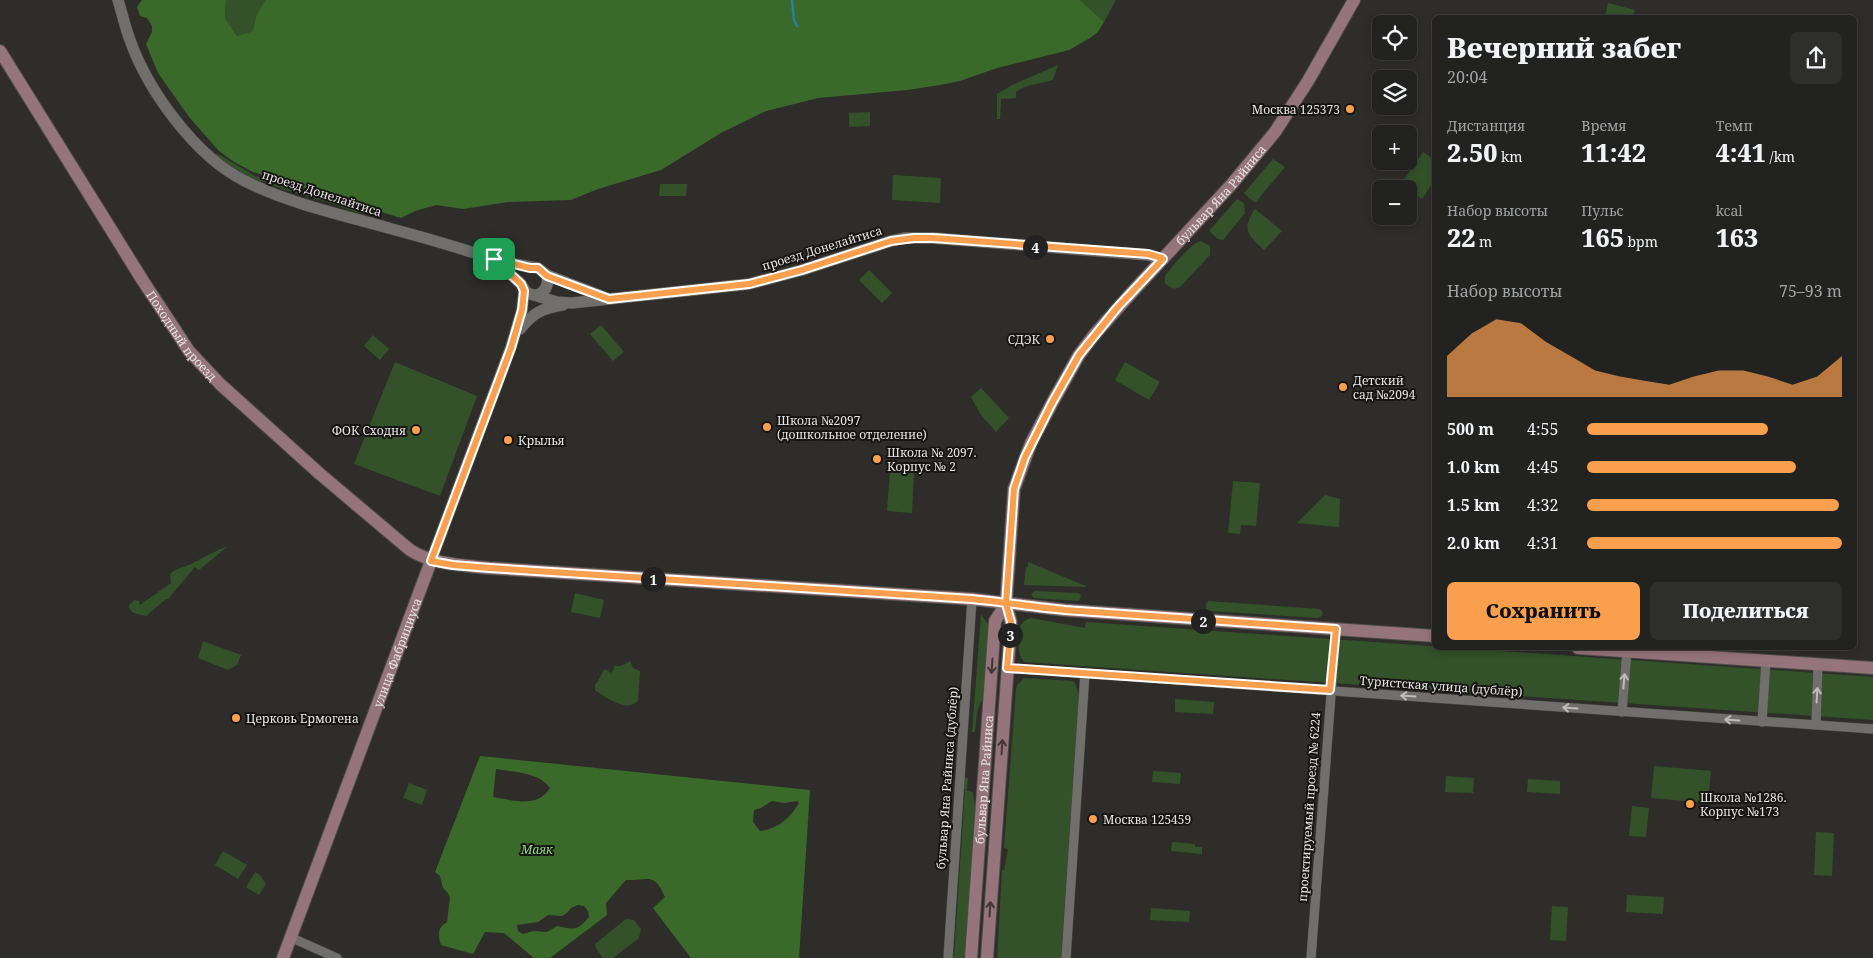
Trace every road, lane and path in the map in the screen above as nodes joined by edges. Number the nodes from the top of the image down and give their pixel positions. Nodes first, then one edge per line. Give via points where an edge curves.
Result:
1 (118, 0) edge
2 (1354, 0) edge
3 (0, 51) edge
4 (494, 259) junction
5 (1163, 259) junction
6 (530, 268) junction
7 (547, 276) junction
8 (529, 291) junction
9 (609, 299) junction
10 (572, 304) junction
11 (520, 329) junction
12 (511, 348) junction
13 (431, 561) junction
14 (972, 599) junction
15 (1006, 604) junction
16 (1336, 629) junction
17 (1432, 636) edge
18 (1611, 650) edge
19 (1627, 651) junction
20 (1766, 661) junction
21 (1818, 665) junction
22 (1007, 668) junction
23 (1873, 668) edge
24 (1085, 673) junction
25 (1330, 690) junction
26 (1622, 712) junction
27 (1762, 722) junction
28 (1816, 725) junction
29 (1873, 729) edge
30 (290, 937) junction
31 (282, 958) edge
32 (337, 958) edge
33 (948, 958) edge
34 (971, 958) edge
35 (987, 958) edge
36 (1066, 958) edge
37 (1311, 958) edge

1 - 4 street, проезд Донелайтиса via 130,40 163,102 190,139 229,172 258,188 299,202
2 - 5 main road, бульвар Яна Райниса via 1275,132 1231,186
3 - 13 main road, Походный проезд via 189,351 220,384 320,474 410,550
4 - 6 street, проезд Донелайтиса
4 - 8 street, проезд Донелайтиса
5 - 9 street, проезд Донелайтиса via 1148,254 904,238 749,284
5 - 15 main road, бульвар Яна Райниса via 1079,355 1031,443 1014,489
6 - 7 street, проезд Донелайтиса via 541,270
6 - 8 street via 524,273
7 - 8 street via 546,289
7 - 9 street, проезд Донелайтиса
8 - 10 street, проезд Донелайтиса
8 - 11 street, улица Фабрициуса
8 - 12 street, улица Фабрициуса
9 - 10 street, проезд Донелайтиса
10 - 11 street via 539,311
11 - 12 street, улица Фабрициуса
12 - 13 street, улица Фабрициуса
13 - 14 main road, Походный проезд via 490,568
13 - 30 main road, улица Фабрициуса
14 - 15 main road, Походный проезд
14 - 33 street, бульвар Яна Райниса (дублёр)
15 - 16 main road, Походный проезд
15 - 22 main road, бульвар Яна Райниса via 1011,622
15 -> 34 main road, бульвар Яна Райниса via 995,621
16 - 17 main road, Походный проезд
16 - 25 street, проектируемый проезд № 6224
18 - 19 main road
19 - 20 main road
26 -> 19 street
20 - 21 main road
20 - 27 street
21 - 23 main road
28 -> 21 street
22 - 24 street, Туристская улица (дублёр)
35 -> 22 main road, бульвар Яна Райниса
24 - 25 street, Туристская улица (дублёр)
24 - 36 street
26 -> 25 street, Туристская улица (дублёр)
25 - 37 street, проектируемый проезд № 6224
27 -> 26 street, Туристская улица (дублёр)
27 - 28 street, Туристская улица (дублёр)
28 - 29 street, Туристская улица (дублёр)
30 - 31 main road, улица Фабрициуса
30 - 32 street

